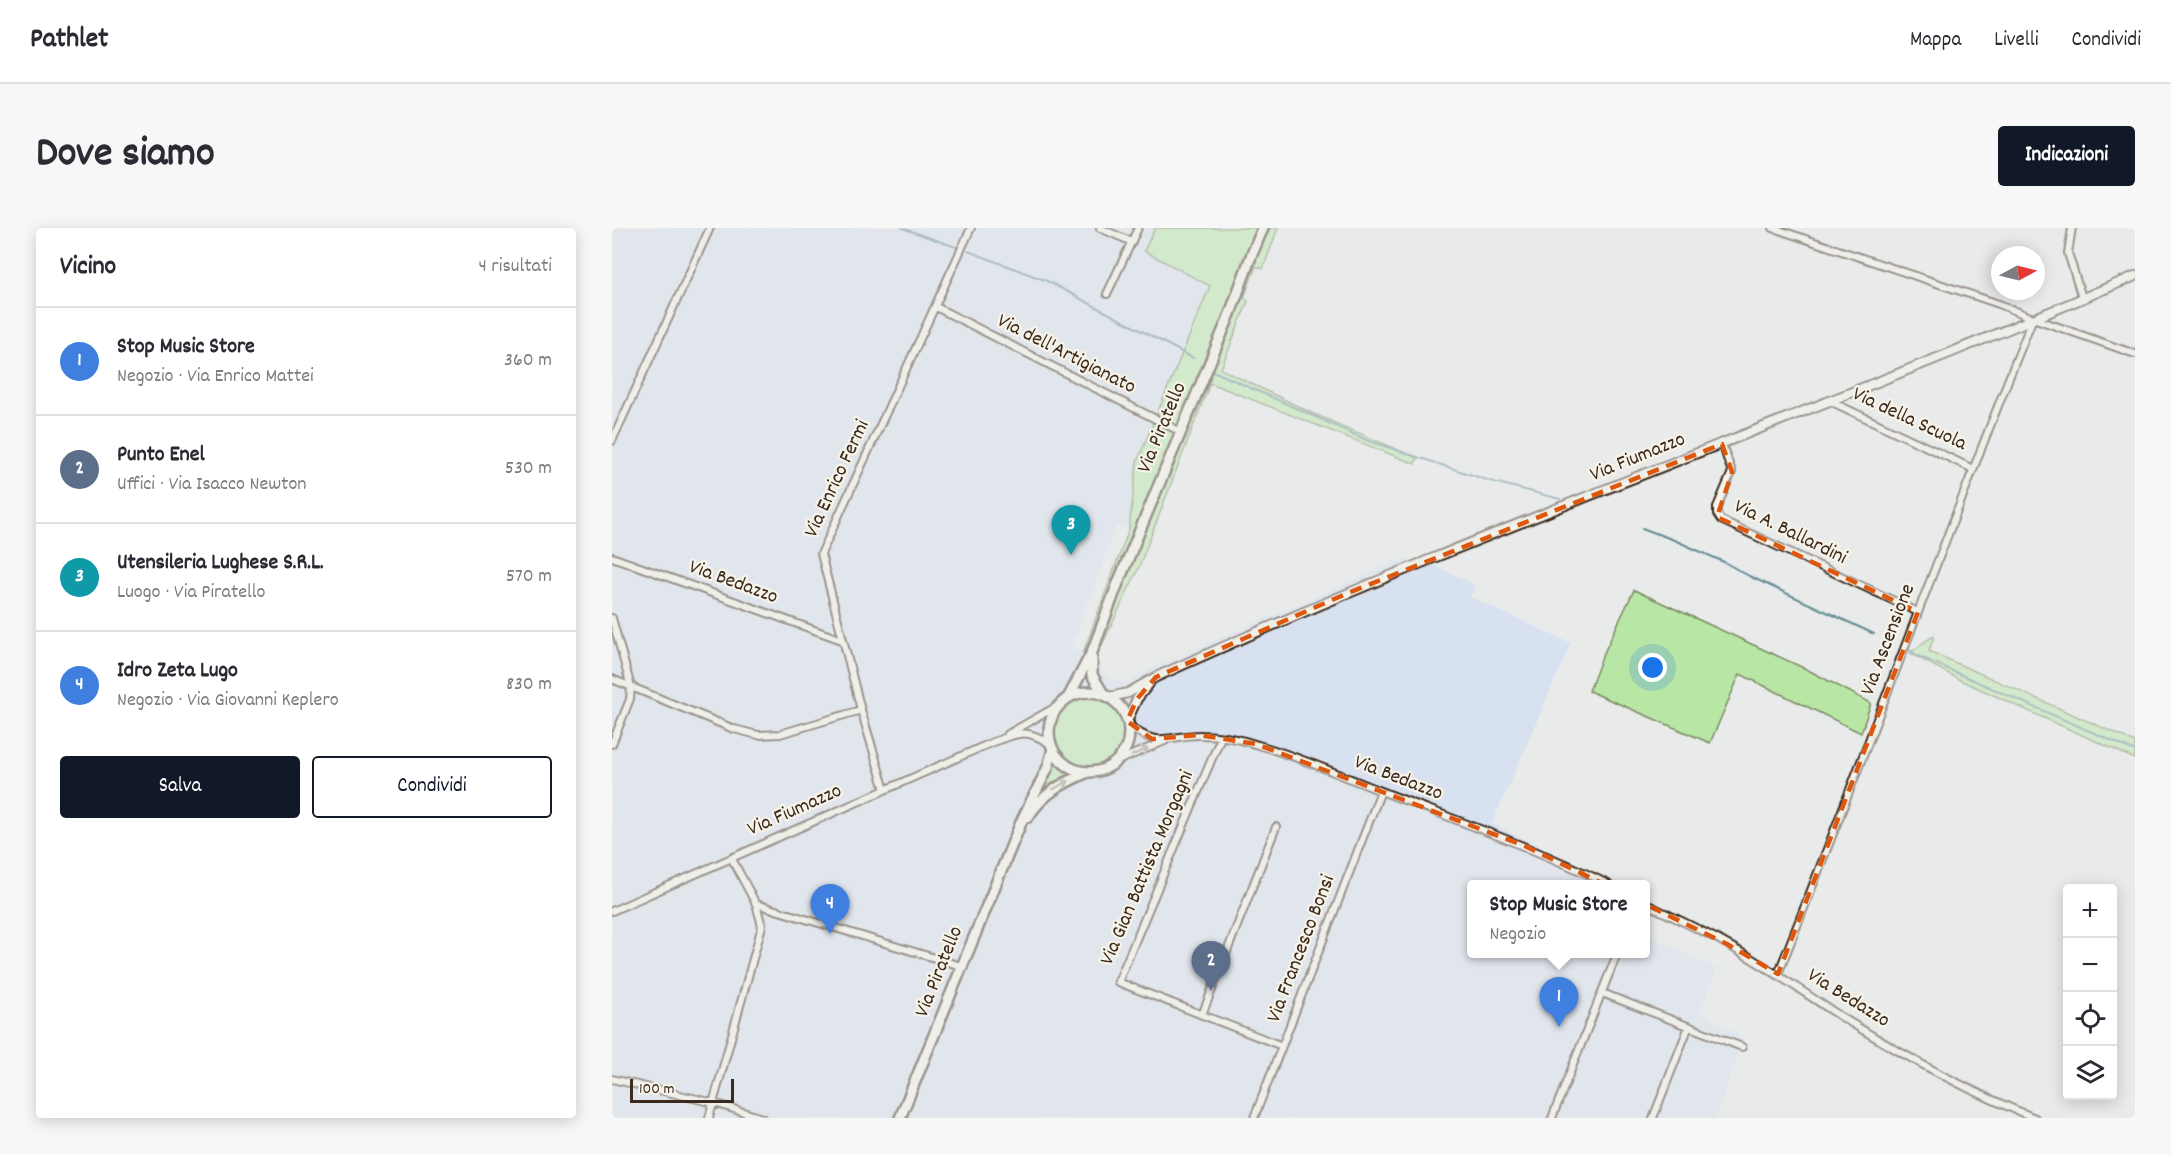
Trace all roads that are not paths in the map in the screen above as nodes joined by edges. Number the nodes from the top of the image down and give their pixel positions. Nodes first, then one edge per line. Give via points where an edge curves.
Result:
1 (710, 228) edge
2 (971, 228) edge
3 (1100, 228) edge
4 (1138, 228) edge
5 (1263, 228) edge
6 (1773, 228) edge
7 (2072, 228) edge
8 (1132, 242) junction
9 (2135, 276) edge
10 (1107, 294) dead end
11 (2082, 298) junction
12 (936, 307) junction
13 (2033, 318) junction
14 (2135, 354) edge
15 (1830, 401) junction
16 (1181, 432) junction
17 (612, 441) edge
18 (1722, 444) junction
19 (1974, 469) junction
20 (612, 557) edge
21 (1918, 612) junction
22 (612, 618) edge
23 (842, 640) junction
24 (1095, 642) junction
25 (1156, 677) junction
26 (612, 679) edge
27 (631, 687) junction
28 (1106, 696) junction
29 (1068, 698) junction
30 (1059, 705) junction
31 (861, 710) junction
32 (1127, 723) junction
33 (1221, 737) junction
34 (1168, 740) junction
35 (993, 742) junction
36 (612, 744) edge
37 (1052, 747) junction
38 (1113, 763) junction
39 (1089, 771) junction
40 (885, 790) junction
41 (1381, 791) junction
42 (1276, 826) dead end
43 (1014, 839) junction
44 (732, 859) junction
45 (1597, 880) edge
46 (756, 904) junction
47 (1650, 906) edge
48 (612, 911) edge
49 (1615, 958) edge
50 (961, 966) junction
51 (1778, 974) junction
52 (1602, 993) junction
53 (1202, 1015) junction
54 (1689, 1026) junction
55 (1282, 1046) junction
56 (1742, 1047) dead end
57 (612, 1079) edge
58 (714, 1103) junction
59 (709, 1118) edge
60 (763, 1118) edge
61 (900, 1118) edge
62 (1254, 1118) edge
63 (1552, 1118) edge
64 (1653, 1118) edge
65 (2035, 1118) edge

1 - 17 street
2 - 12 street, Via Enrico Fermi
3 - 8 street
4 - 8 street
5 - 16 main road, Via Piratello
6 - 13 street
7 - 11 street via 2068,253
8 - 10 street
9 - 11 street, Via Fiumazzo
11 - 13 street, Via Fiumazzo
12 - 16 street, Via dell'Artigianato
12 - 23 street, Via Enrico Fermi via 821,554
13 - 14 street
13 - 15 street, Via Fiumazzo
13 - 19 street, Via Ascensione
15 - 18 street, Via Fiumazzo
15 - 19 street, Via della Scuola
16 - 24 main road, Via Piratello
18 - 21 street, Via A. Ballardini via 1732,472 1717,507 1721,520
18 - 25 street, Via Fiumazzo via 1348,593
19 - 21 street, Via Ascensione
20 - 23 street, Via Bedazzo
21 - 51 street, Via Ascensione
22 - 27 street
23 - 31 street, Via Enrico Fermi
24 - 28 main road, Via Piratello via 1090,668
24 - 29 main road, Via Piratello
25 - 28 street, Via Fiumazzo via 1128,693
25 - 32 street, Via Fiumazzo via 1137,699
26 - 27 street
27 - 31 street via 758,735 780,734
27 - 36 street
28 - 29 main road via 1082,693
28 - 32 main road via 1117,704
29 - 30 main road
30 - 35 street, Via Fiumazzo
30 - 37 main road via 1049,728
31 - 40 street, Via Enrico Fermi
32 - 34 street, Via Bedazzo via 1146,738
32 - 38 main road via 1125,749
33 - 34 street, Via Bedazzo via 1198,735
33 - 41 street, Via Bedazzo via 1296,756
33 - 53 street, Via Gian Battista Morgagni via 1118,982
38 -> 34 street, Via Bedazzo
35 - 37 street, Via Fiumazzo via 1027,733 1035,734
35 - 40 street, Via Fiumazzo
37 - 39 main road via 1064,763
37 - 43 main road, Via Piratello via 1048,767
38 - 39 main road
43 -> 39 main road, Via Piratello via 1042,797
40 - 44 street, Via Fiumazzo
41 - 45 street, Via Bedazzo via 1525,846
41 - 55 street, Via Francesco Bonsi
42 - 53 street
43 - 50 main road, Via Piratello
44 - 46 street
44 - 48 street, Via Fiumazzo
46 - 50 street
46 - 58 street via 761,933
47 - 51 street, Via Bedazzo
49 - 52 street
50 - 61 main road, Via Piratello
51 - 65 street, Via Bedazzo via 1849,1022 1931,1068
52 - 54 street
52 - 63 street
53 - 55 street, Via Gian Battista Morgagni
54 - 56 street
54 - 64 street
55 - 62 street, Via Francesco Bonsi
57 - 58 street
58 - 59 street
58 - 60 street

